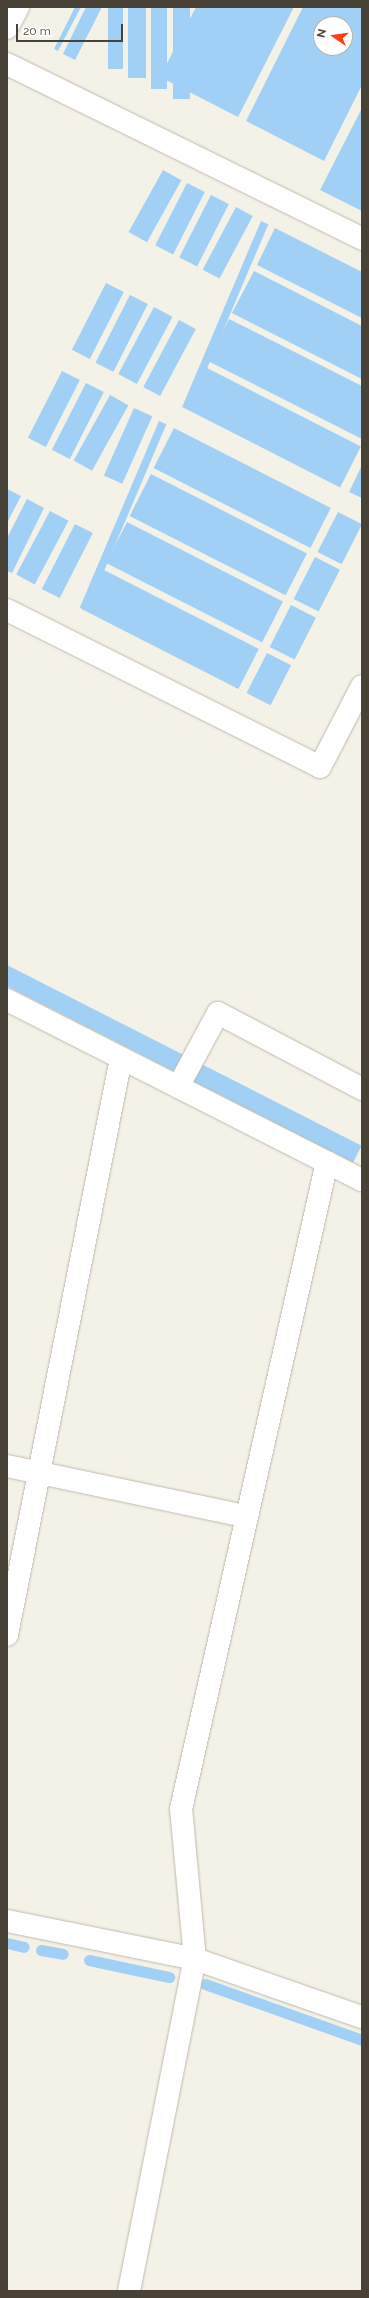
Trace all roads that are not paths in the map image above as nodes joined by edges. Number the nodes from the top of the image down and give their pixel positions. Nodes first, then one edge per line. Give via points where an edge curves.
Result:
1 (18, 7) edge
2 (7, 28) edge
3 (7, 64) edge
4 (362, 239) edge
5 (7, 610) edge
6 (362, 686) edge
7 (7, 1000) edge
8 (121, 1058) junction
9 (181, 1082) junction
10 (362, 1089) edge
11 (327, 1162) junction
12 (362, 1180) edge
13 (7, 1466) edge
14 (39, 1473) junction
15 (245, 1516) junction
16 (7, 1635) edge
17 (7, 1921) edge
18 (195, 1959) junction
19 (362, 2017) edge
20 (129, 2291) edge

1 - 2 street
3 - 4 street
5 - 6 street via 320,768
7 - 8 street
8 - 9 street
8 - 14 street
9 - 10 street via 218,1013
9 - 11 street
11 - 12 street
11 - 15 street
13 - 14 street
14 - 15 street
14 - 16 street
15 - 18 street via 181,1809
17 - 18 street
18 - 19 street
18 - 20 street

